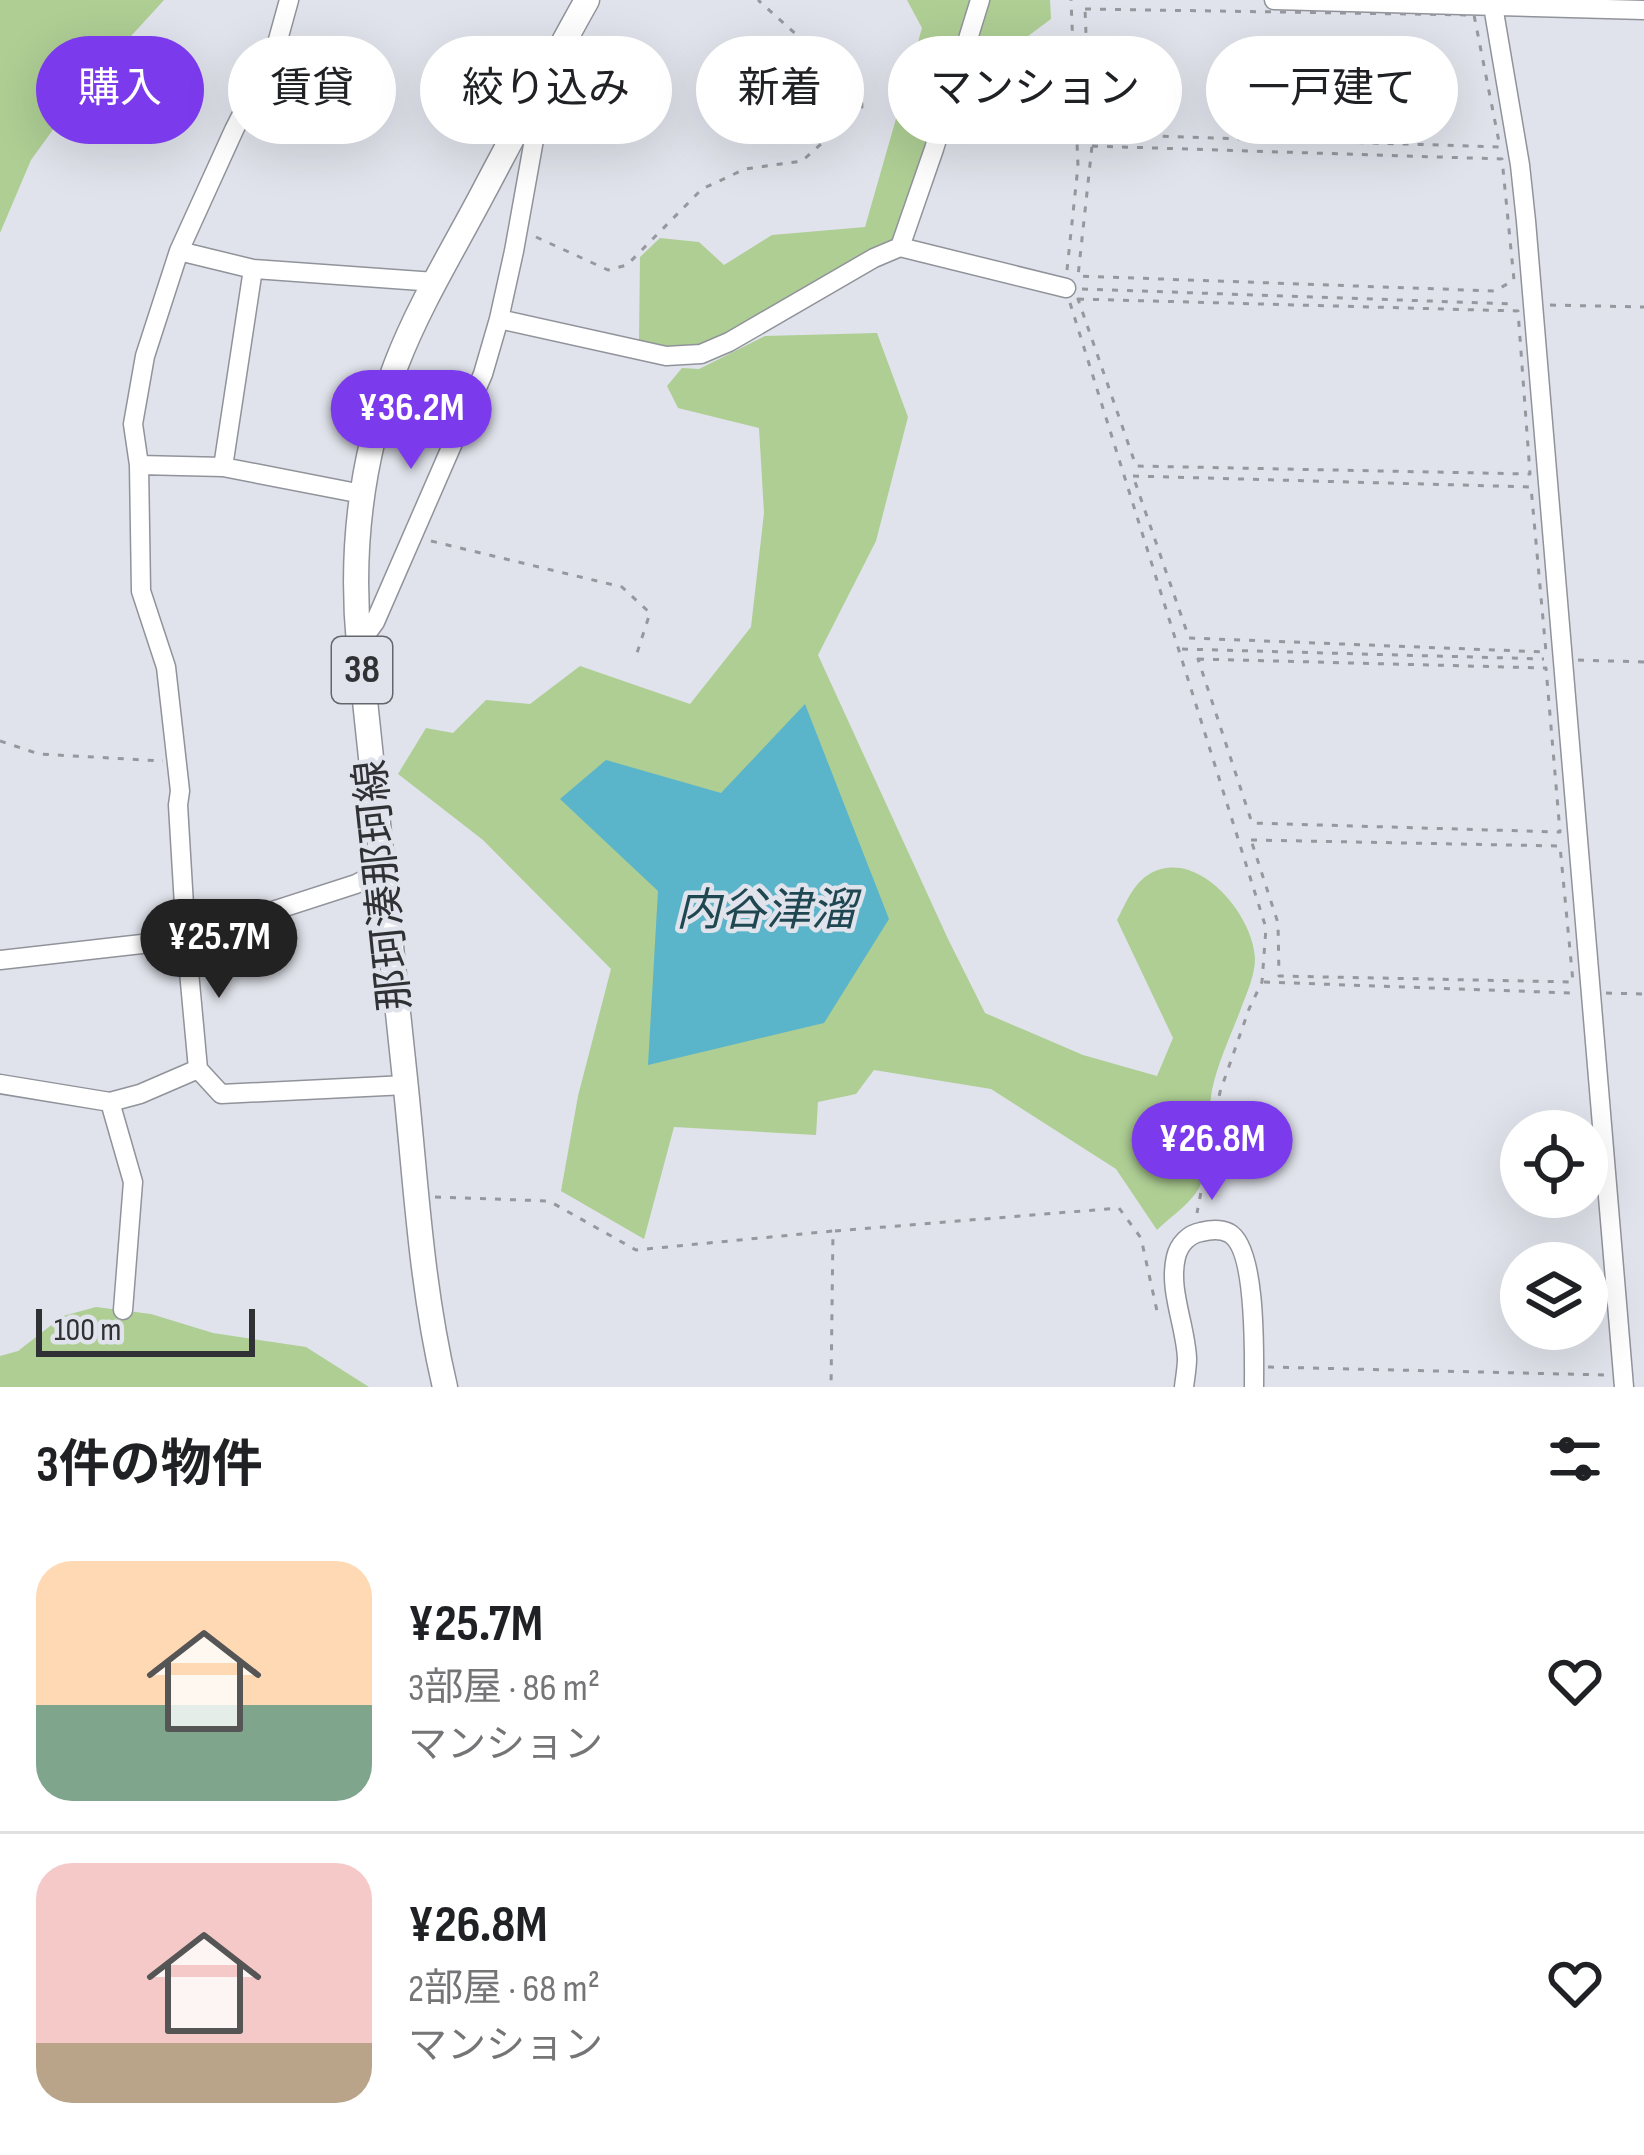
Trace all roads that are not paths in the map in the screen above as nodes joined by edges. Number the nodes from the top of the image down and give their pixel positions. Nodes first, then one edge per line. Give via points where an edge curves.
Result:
1 (289, 0) edge
2 (587, 0) edge
3 (980, 0) edge
4 (1274, 0) edge
5 (1492, 3) edge
6 (1644, 10) edge
7 (567, 36) edge
8 (508, 144) edge
9 (533, 144) edge
10 (900, 247) junction
11 (178, 251) junction
12 (253, 269) junction
13 (435, 282) junction
14 (1066, 288) road end
15 (499, 319) junction
16 (139, 465) junction
17 (223, 467) junction
18 (362, 494) junction
19 (359, 644) junction
20 (383, 870) junction
21 (186, 939) junction
22 (0, 959) edge
23 (198, 1069) junction
24 (0, 1084) edge
25 (406, 1085) junction
26 (110, 1102) junction
27 (123, 1310) dead end
28 (1254, 1377) edge
29 (1623, 1381) edge
30 (445, 1387) edge
31 (1184, 1387) edge

1 - 11 street via 276,47
2 - 7 main road, 那珂湊那珂線 / 38
3 - 10 street
4 - 5 street
5 - 6 street
5 - 29 street via 1520,165 1554,656
8 - 13 main road, 那珂湊那珂線 / 38
9 - 15 street
10 - 14 street
10 - 15 street via 701,354 666,356
11 - 12 street
11 - 16 street via 133,424
12 - 13 street
12 - 17 street
13 - 18 main road, 那珂湊那珂線 / 38 via 384,399
15 - 19 street via 483,374
16 - 17 street
16 - 21 street via 141,591 166,667
17 - 18 street
18 - 19 main road, 那珂湊那珂線 / 38
19 - 20 main road, 那珂湊那珂線 / 38
20 - 21 street
20 - 25 main road, 那珂湊那珂線 / 38
21 - 22 street
21 - 23 street
23 - 25 street via 221,1094
23 - 26 street
24 - 26 street
25 - 30 main road, 那珂湊那珂線 / 38
26 - 27 street via 133,1182
28 - 31 street via 1244,1256 1228,1233 1214,1230 1194,1233 1176,1257

